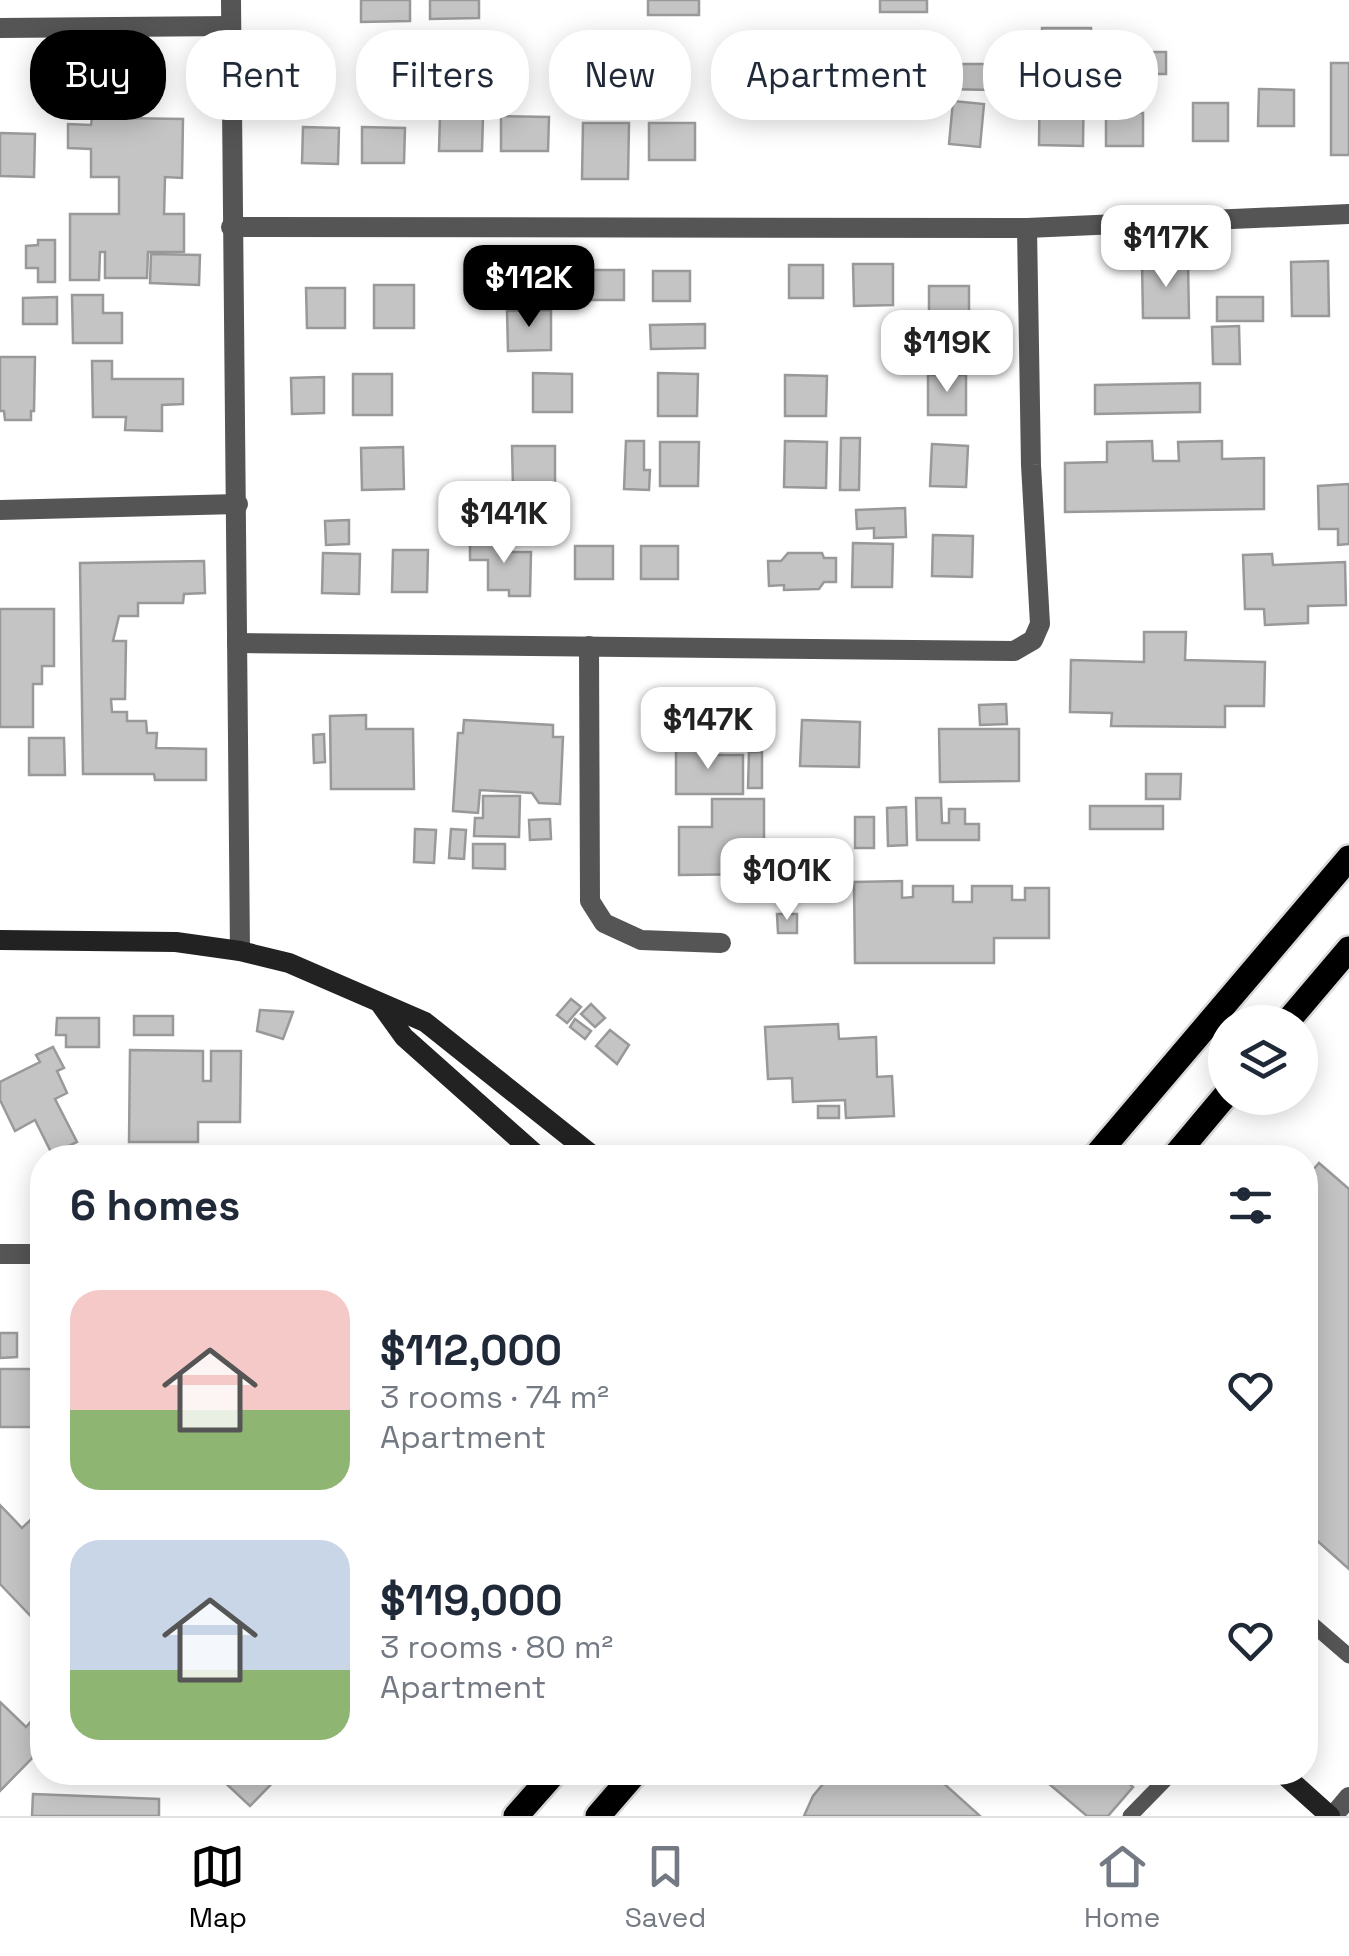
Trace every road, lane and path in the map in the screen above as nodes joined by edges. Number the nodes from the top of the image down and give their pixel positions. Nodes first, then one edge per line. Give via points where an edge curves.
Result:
1 (231, 0) edge
2 (231, 26) junction
3 (0, 28) edge
4 (1349, 214) edge
5 (231, 226) junction
6 (1027, 228) junction
7 (238, 504) junction
8 (0, 510) edge
9 (237, 643) junction
10 (589, 646) junction
11 (1349, 858) edge
12 (0, 940) edge
13 (721, 943) dead end
14 (1349, 949) edge
15 (240, 951) junction
16 (380, 1004) junction
17 (1301, 1005) edge
18 (1209, 1115) edge
19 (525, 1145) edge
20 (580, 1145) edge
21 (1105, 1145) edge
22 (1184, 1145) edge
23 (0, 1254) edge
24 (30, 1254) edge
25 (1318, 1629) edge
26 (1349, 1656) edge
27 (543, 1785) edge
28 (625, 1785) edge
29 (1160, 1785) edge
30 (1296, 1785) edge
31 (1349, 1797) edge
32 (516, 1816) edge
33 (598, 1816) edge
34 (1130, 1816) edge
35 (1332, 1816) edge

1 - 2 street
2 - 3 street
2 - 5 street
4 - 6 street
5 - 6 street
5 - 7 street
6 - 10 street via 1040,624 1033,640 1014,651
7 - 8 street
7 - 9 street
9 - 10 street
9 - 15 street
10 - 13 street via 590,901 604,923 642,940
11 - 21 main road
12 - 15 street via 176,942
14 - 17 main road
15 - 16 street via 288,963
16 - 19 street via 404,1038
16 - 20 street via 425,1022
18 - 22 main road
23 - 24 street
25 - 26 lane
27 - 32 main road
28 - 33 main road
29 - 34 lane
30 - 35 street
31 - 35 street

